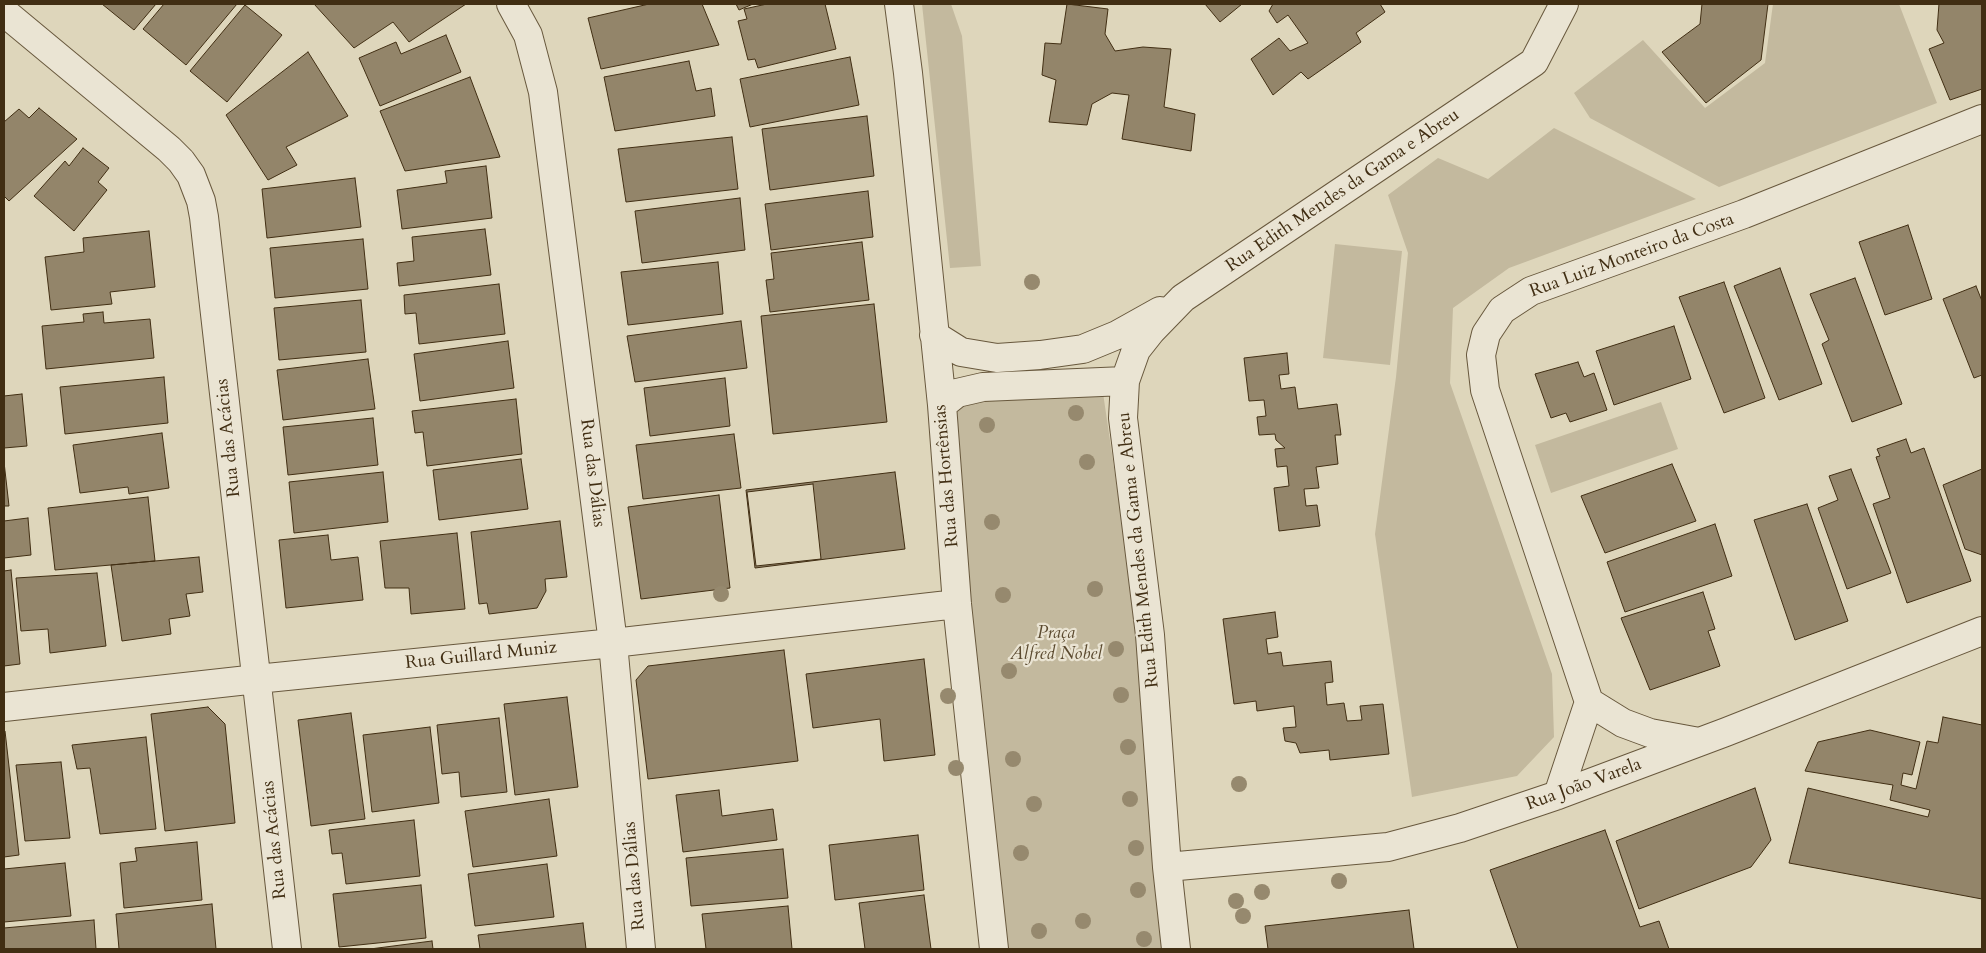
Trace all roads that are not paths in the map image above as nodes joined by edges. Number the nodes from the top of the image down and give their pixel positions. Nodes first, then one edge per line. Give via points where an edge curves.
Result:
1 (511, 4) edge
2 (899, 4) edge
3 (1564, 4) edge
4 (4, 12) edge
5 (1982, 119) edge
6 (1184, 298) junction
7 (934, 335) junction
8 (1125, 381) junction
9 (942, 405) junction
10 (957, 604) junction
11 (1982, 631) edge
12 (613, 643) junction
13 (257, 679) junction
14 (1589, 702) junction
15 (4, 708) edge
16 (1699, 742) junction
17 (1558, 795) junction
18 (1167, 867) junction
19 (287, 949) edge
20 (641, 949) edge
21 (994, 949) edge
22 (1176, 949) edge

1 - 12 street, Rua das Dálias via 528,35 544,92
2 - 7 street, Rua das Hortênsias
3 - 6 street, Rua Edith Mendes da Gama e Abreu via 1534,62
4 - 13 street, Rua das Acácias via 169,149 191,176 201,201
5 - 14 street, Rua Luiz Monteiro da Costa via 1744,214 1531,291 1502,310 1486,334 1481,355 1485,390
6 - 7 street via 1117,335 1083,348 1057,352 997,358 961,352
6 - 8 street, Rua Edith Mendes da Gama e Abreu via 1136,350
7 - 9 street, Rua das Hortênsias
8 - 9 street via 983,387 958,393
8 - 18 street, Rua Edith Mendes da Gama e Abreu via 1123,418 1150,635
9 - 10 street, Rua das Hortênsias
10 - 12 street, Rua Guillard Muniz
10 - 21 street, Rua das Hortênsias
11 - 16 street, Rua João Varela
12 - 13 street, Rua Guillard Muniz
12 - 20 street, Rua das Dálias
13 - 15 street, Rua Guillard Muniz
13 - 19 street, Rua das Acácias
14 - 16 street via 1623,723 1650,733
14 - 17 street
16 - 17 street, Rua João Varela
17 - 18 street, Rua João Varela via 1460,828 1388,847
18 - 22 street, Rua Edith Mendes da Gama e Abreu

